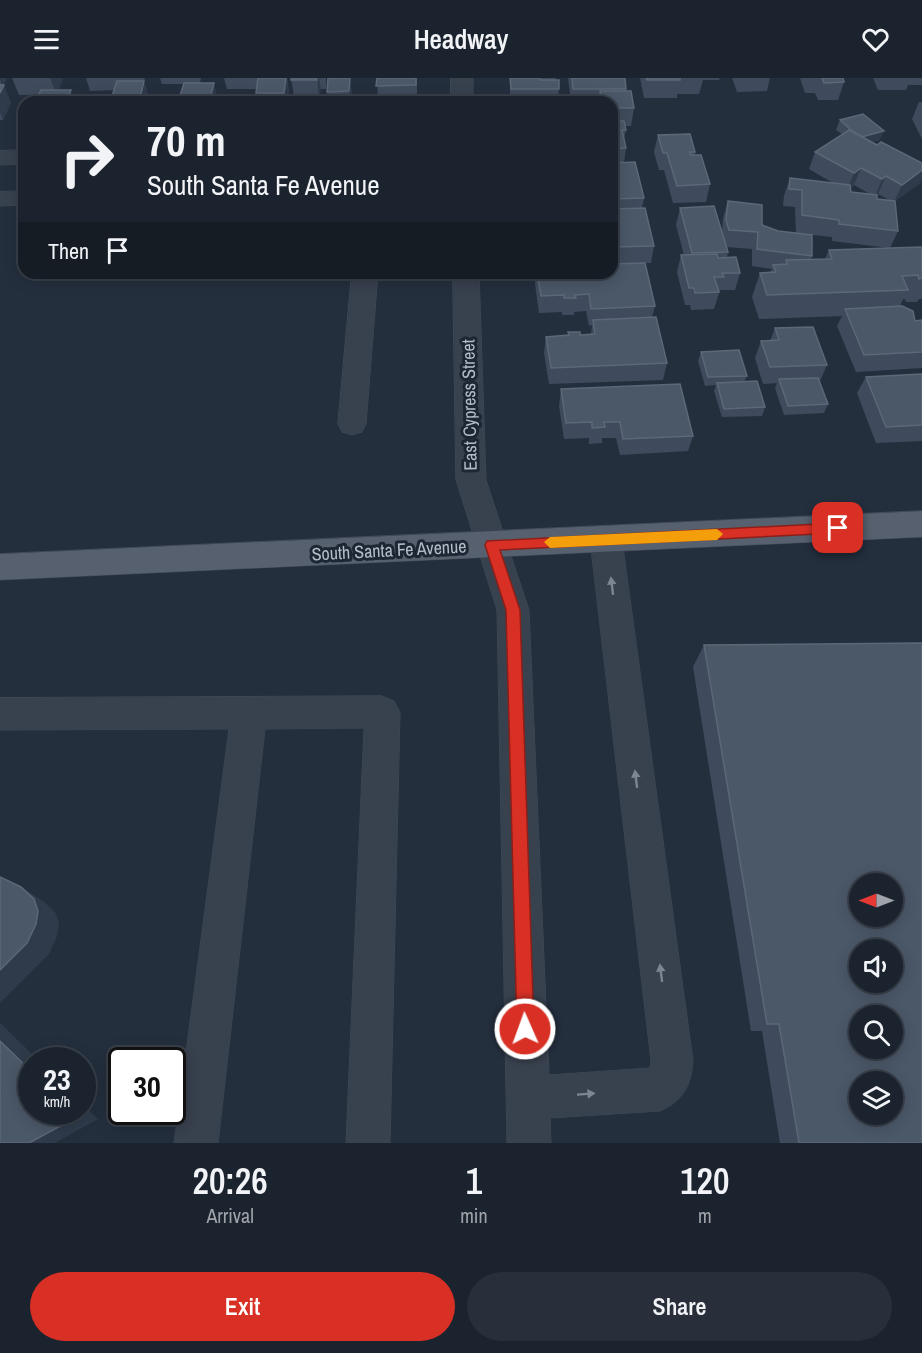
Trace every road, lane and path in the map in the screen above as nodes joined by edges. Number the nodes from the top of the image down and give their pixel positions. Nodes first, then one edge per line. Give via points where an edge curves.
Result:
1 (462, 78) edge
2 (462, 96) edge
3 (18, 157) edge
4 (0, 158) edge
5 (364, 279) edge
6 (466, 279) edge
7 (352, 424) dead end
8 (922, 524) edge
9 (606, 540) junction
10 (492, 545) junction
11 (0, 567) edge
12 (249, 713) junction
13 (0, 714) edge
14 (527, 1098) junction
15 (196, 1143) edge
16 (368, 1143) edge
17 (529, 1143) edge

1 - 2 street
3 - 4 street
5 - 7 street
6 - 10 street, East Cypress Street via 471,480
8 - 9 main road, South Santa Fe Avenue
9 - 10 main road, South Santa Fe Avenue
14 -> 9 street via 660,1089 671,1072
10 - 11 main road, South Santa Fe Avenue
10 - 14 street, East Cypress Street via 513,610
12 - 13 street
12 - 15 street
12 - 16 street via 382,712
14 - 17 street, East Cypress Street

